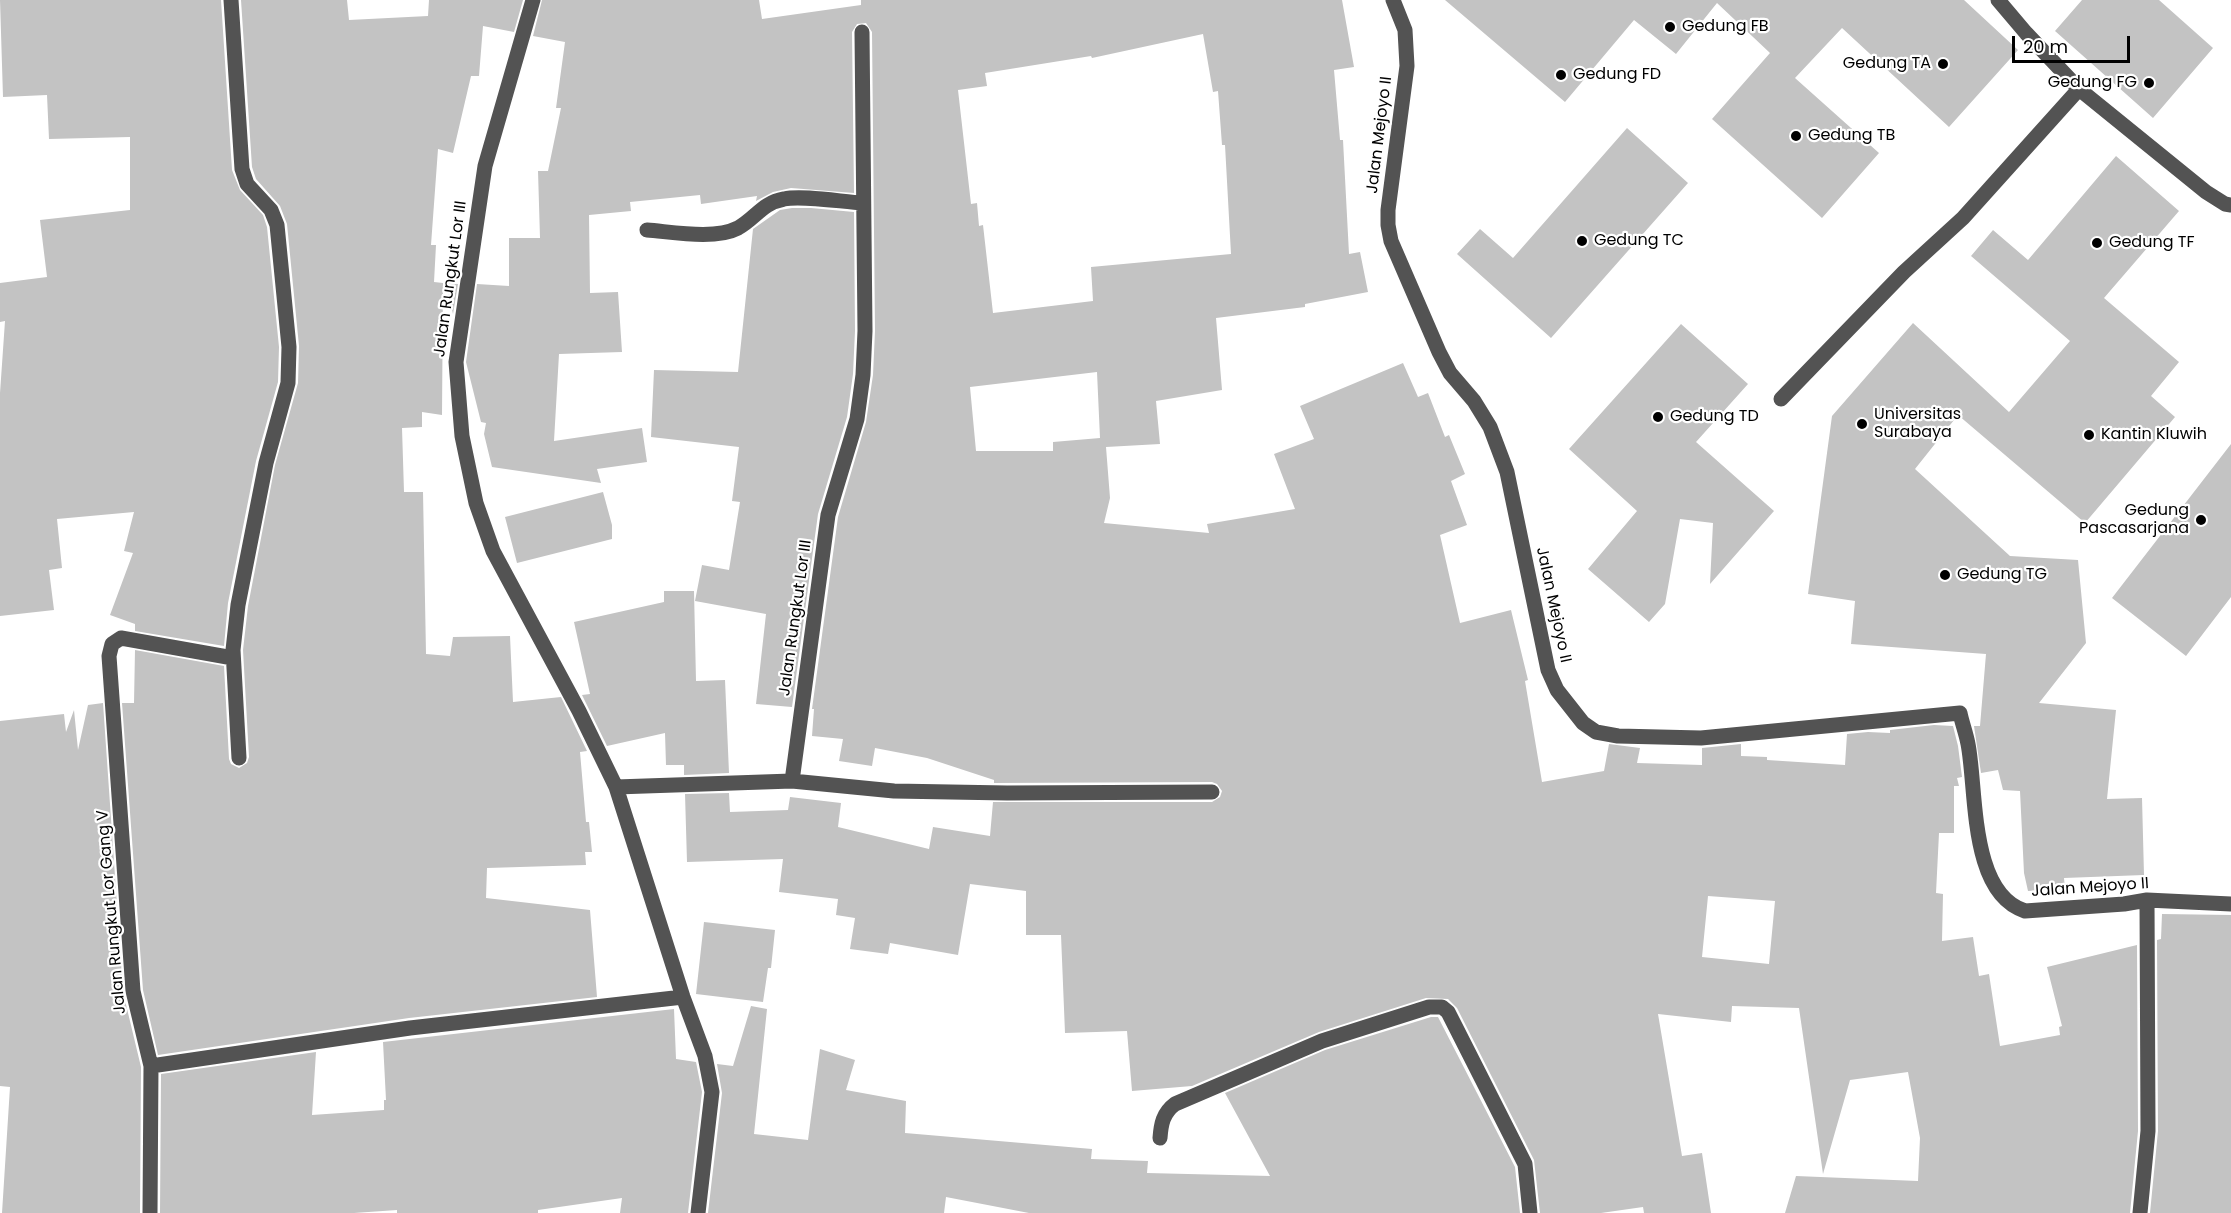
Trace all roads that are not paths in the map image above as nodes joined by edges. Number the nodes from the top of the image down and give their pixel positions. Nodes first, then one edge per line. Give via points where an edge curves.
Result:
1 (231, 0) edge
2 (533, 0) edge
3 (1393, 0) edge
4 (1998, 0) edge
5 (862, 32) dead end
6 (2079, 89) junction
7 (863, 203) junction
8 (2231, 205) edge
9 (647, 230) dead end
10 (1781, 399) dead end
11 (233, 657) junction
12 (238, 758) dead end
13 (792, 781) junction
14 (616, 788) junction
15 (1212, 792) dead end
16 (2147, 900) junction
17 (2231, 904) edge
18 (683, 998) junction
19 (151, 1066) junction
20 (1160, 1138) dead end
21 (150, 1213) edge
22 (698, 1213) edge
23 (1530, 1213) edge
24 (2140, 1213) edge

1 - 11 street via 242,169 247,184 271,210 277,225 289,347 288,383 266,463 238,605
2 - 14 street, Jalan Rungkut Lor III via 485,165 456,362 462,436 476,503 493,551
3 - 16 street, Jalan Mejoyo II via 1405,30 1407,66 1388,210 1391,241 1439,352 1490,428 1507,472 1548,670 1557,690 1583,723 1596,732 1618,736 1701,738 1960,713 1968,744 1983,862 2013,906 2025,911
4 - 6 street
5 - 7 street, Jalan Rungkut Lor III
6 - 8 street via 2206,192
6 - 10 street via 1963,218 1904,272
7 - 9 street via 788,198 769,203 739,227 726,232
7 - 13 street, Jalan Rungkut Lor III via 865,331 857,419 828,515
11 - 12 street
11 - 19 street, Jalan Rungkut Lor Gang V via 121,638 112,644 134,991
13 - 14 street
13 - 15 street via 905,791
14 - 18 street, Jalan Rungkut Lor III
16 - 17 street, Jalan Mejoyo II
16 - 24 street via 2148,1131
18 - 19 street via 411,1028
18 - 22 street, Jalan Rungkut Lor III via 705,1056 712,1092
19 - 21 street, Jalan Rungkut Lor Gang V
20 - 23 street via 1161,1123 1175,1104 1322,1041 1429,1007 1442,1008 1448,1012 1525,1164

